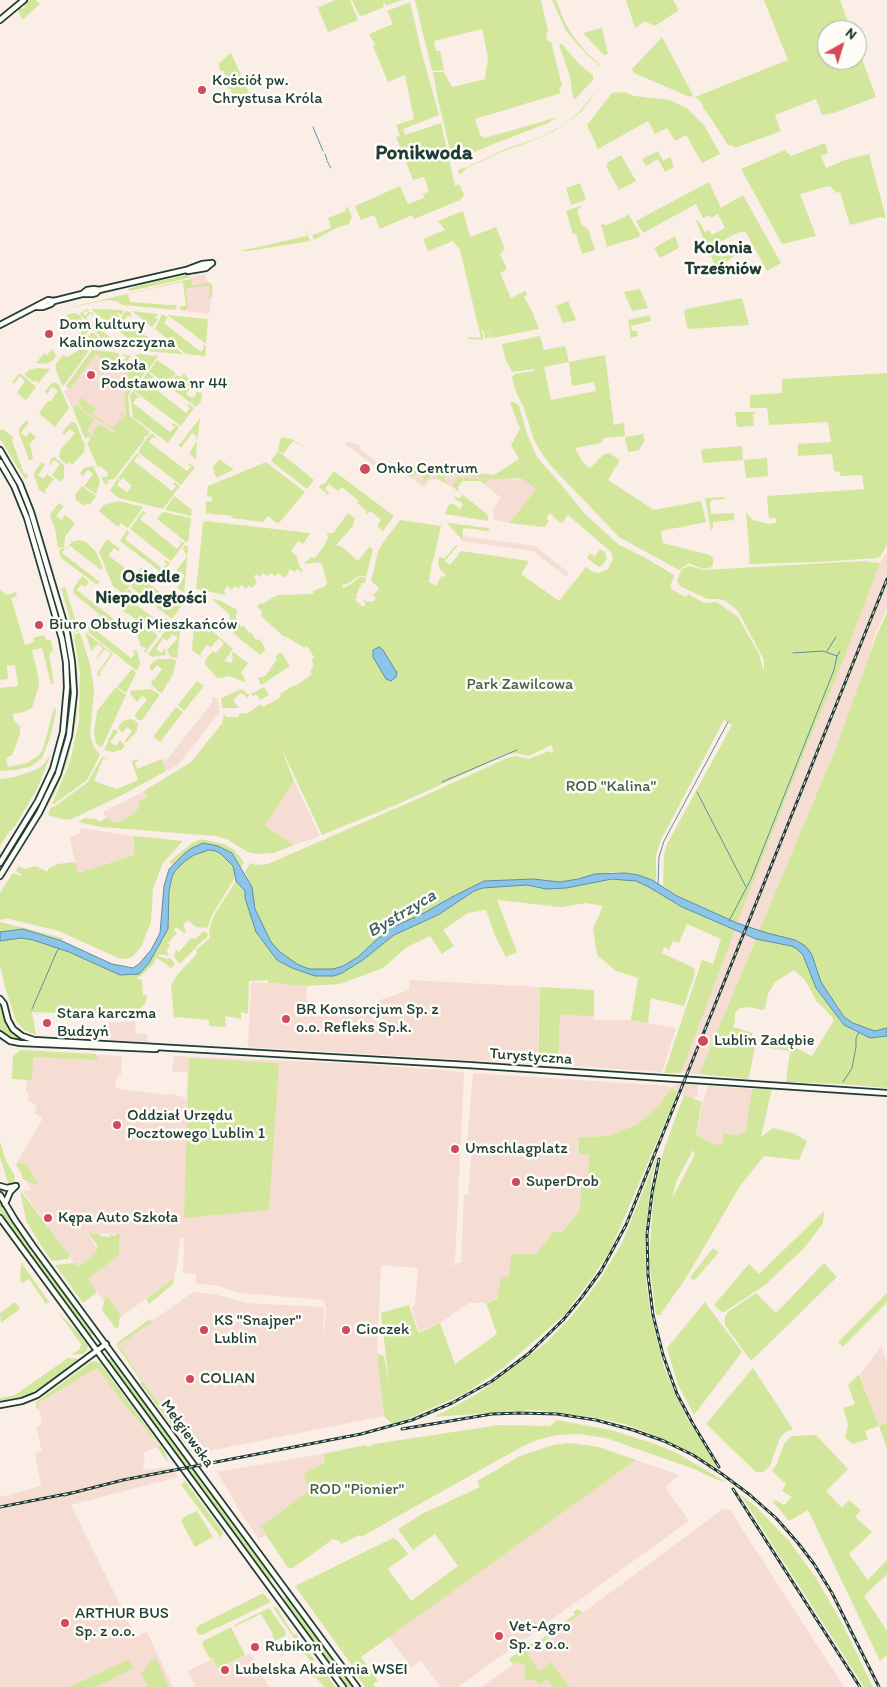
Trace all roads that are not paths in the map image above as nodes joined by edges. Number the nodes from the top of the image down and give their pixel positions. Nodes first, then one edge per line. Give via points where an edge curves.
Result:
1 (24, 0) edge
2 (0, 20) edge
3 (186, 270) junction
4 (0, 325) edge
5 (0, 450) edge
6 (0, 462) edge
7 (68, 638) junction
8 (62, 639) junction
9 (51, 775) junction
10 (57, 777) junction
11 (16, 837) junction
12 (22, 841) junction
13 (0, 863) edge
14 (0, 876) edge
15 (0, 999) edge
16 (0, 1034) edge
17 (173, 1049) junction
18 (887, 1093) edge
19 (0, 1186) edge
20 (0, 1195) edge
21 (5, 1204) junction
22 (0, 1218) edge
23 (106, 1344) junction
24 (98, 1350) junction
25 (0, 1405) edge
26 (342, 1687) edge
27 (357, 1687) edge

1 - 2 main road
3 - 3 main road via 206,268 212,263 204,264
3 - 4 main road via 41,302
5 - 7 main road via 28,503
6 - 8 main road via 25,514
7 - 8 main road
7 - 10 main road via 73,704 68,741
8 - 9 main road via 67,704 62,740
9 - 10 main road
9 - 11 main road
10 - 12 main road
11 - 12 main road
11 - 13 main road
12 - 14 main road
15 - 17 main road, Turystyczna via 11,1026 27,1039
16 - 17 main road, Turystyczna via 22,1044
17 - 18 main road, Turystyczna
19 - 21 main road via 7,1188 17,1184
20 - 21 main road, Mełgiewska
21 - 23 main road, Mełgiewska
22 - 24 main road, Mełgiewska
23 - 24 main road
23 - 27 main road, Mełgiewska
24 - 25 main road via 37,1395
24 - 26 main road, Mełgiewska

